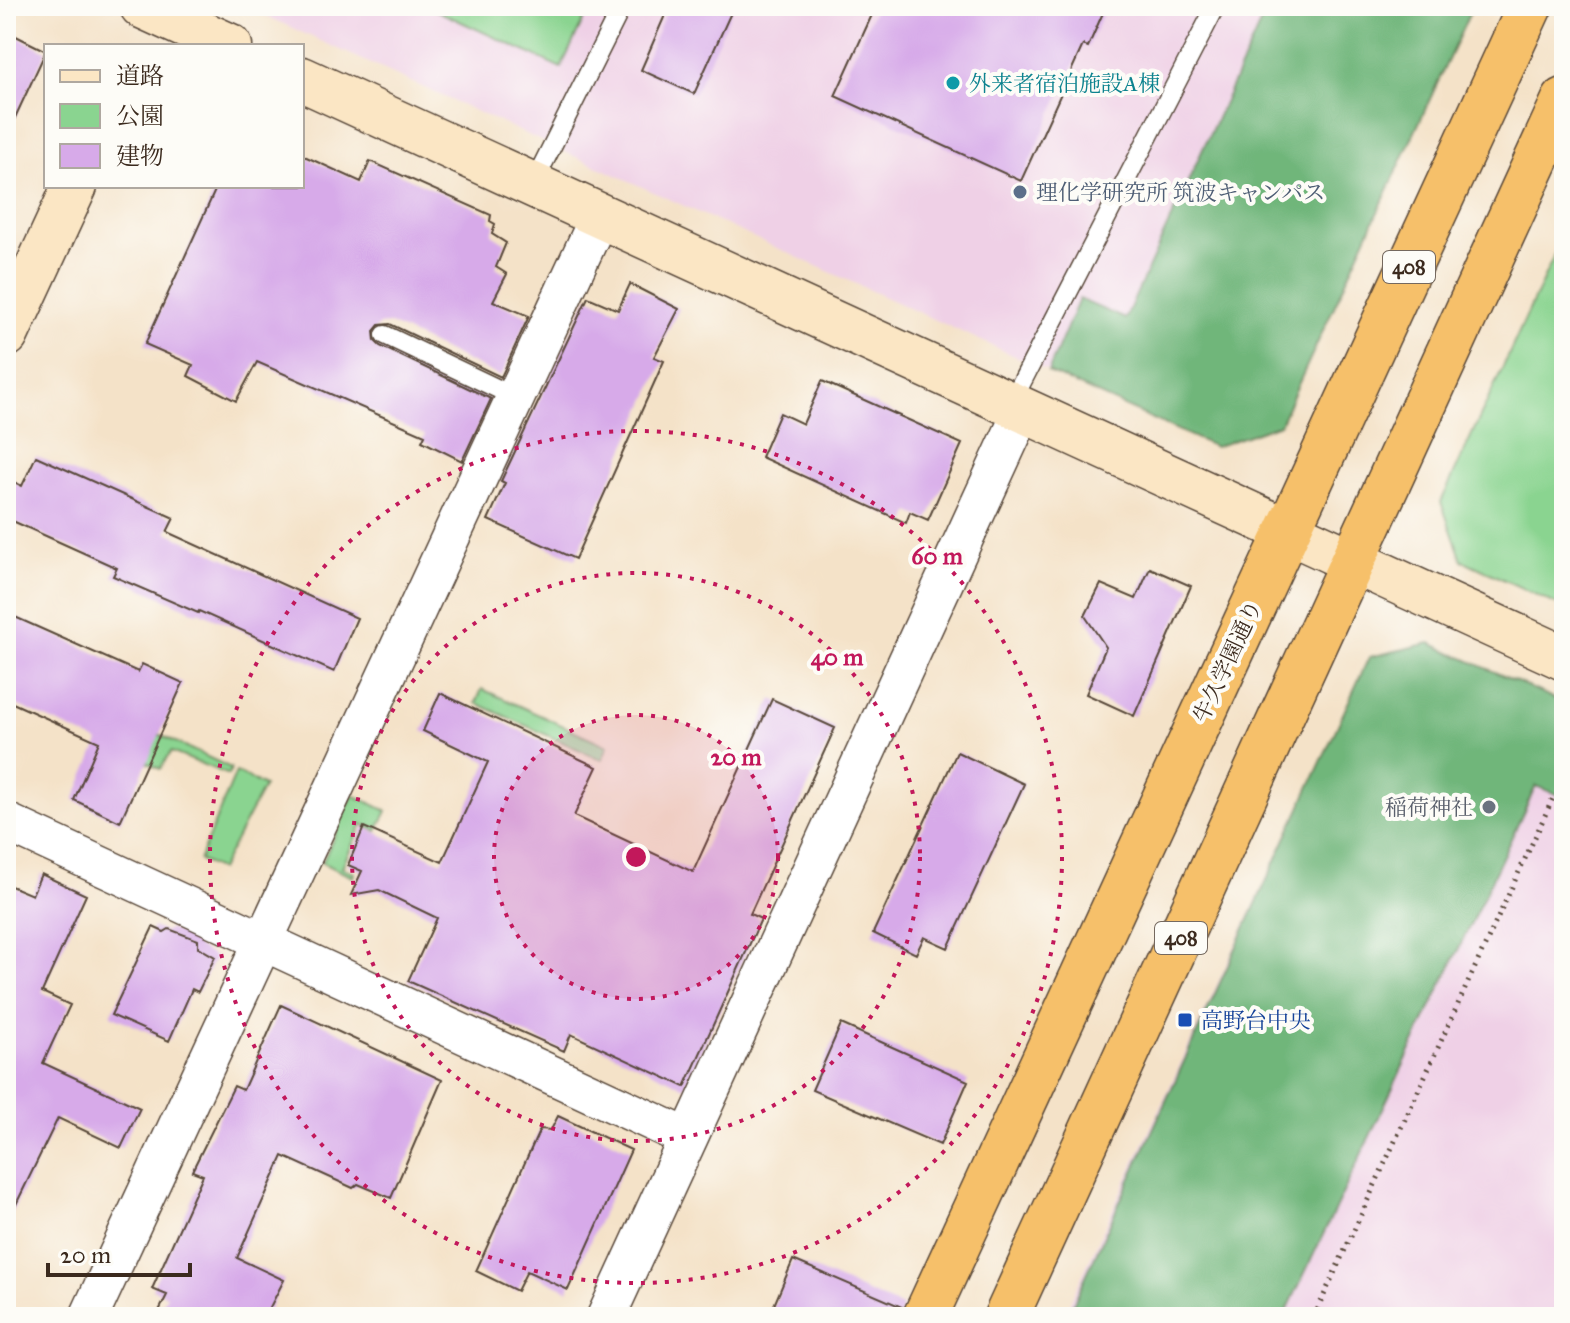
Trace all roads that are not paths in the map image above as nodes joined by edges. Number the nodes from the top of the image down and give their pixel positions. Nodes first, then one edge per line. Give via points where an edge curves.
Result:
1 (622, 6) edge
2 (1216, 6) edge
3 (1530, 6) edge
4 (148, 17) edge
5 (224, 44) edge
6 (304, 80) edge
7 (1564, 100) edge
8 (533, 184) junction
9 (74, 188) edge
10 (600, 215) junction
11 (6, 335) edge
12 (385, 335) dead end
13 (515, 397) junction
14 (1018, 405) junction
15 (1288, 529) junction
16 (1355, 559) junction
17 (1564, 658) edge
18 (6, 822) edge
19 (263, 940) junction
20 (688, 1138) junction
21 (89, 1317) edge
22 (606, 1317) edge
23 (925, 1317) edge
24 (1006, 1317) edge

1 - 8 lane
2 - 14 lane
3 - 15 highway, 牛久学園通り / 408
4 - 5 street
6 - 8 street
7 - 16 highway, 408
8 - 10 street
9 - 11 street
10 - 13 street
10 - 14 street
12 - 13 lane
13 - 19 street
14 - 15 street
14 - 20 street
15 - 16 street
15 - 23 highway, 牛久学園通り / 408
16 - 17 street
16 - 24 highway, 408
18 - 19 street
19 - 20 street
19 - 21 street
20 - 22 street

